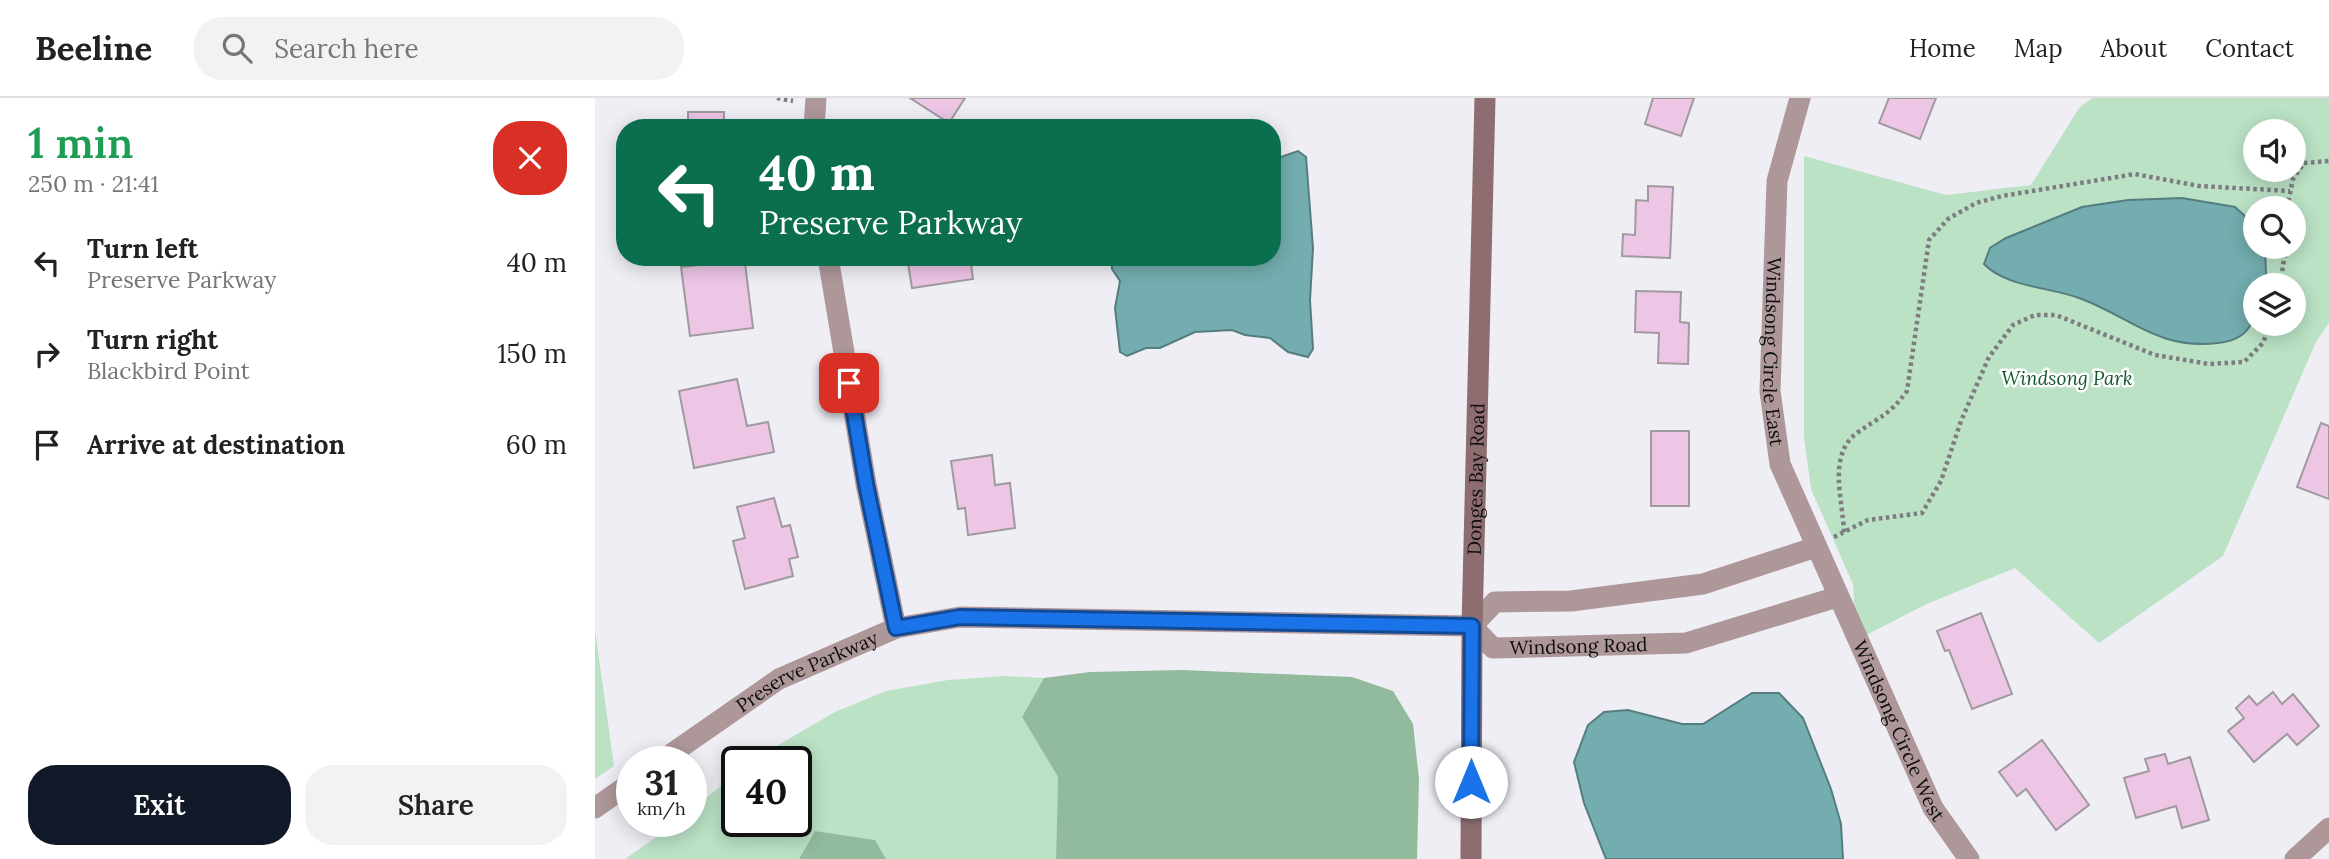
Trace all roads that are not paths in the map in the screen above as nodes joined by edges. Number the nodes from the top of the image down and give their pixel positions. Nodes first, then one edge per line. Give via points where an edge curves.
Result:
1 (816, 98) edge
2 (1485, 98) edge
3 (1800, 98) edge
4 (815, 119) edge
5 (830, 266) edge
6 (1816, 547) junction
7 (1837, 597) junction
8 (1472, 626) junction
9 (896, 628) junction
10 (683, 746) edge
11 (616, 793) edge
12 (595, 808) edge
13 (2329, 828) edge
14 (1471, 859) edge
15 (1969, 859) edge
16 (2295, 859) edge

1 - 4 street
2 - 8 street, Donges Bay Road
3 - 6 street, Windsong Circle East via 1777,181 1770,391 1780,464
5 - 9 street
6 - 7 street, Windsong Circle East
6 - 8 street via 1703,584 1571,601 1495,601
7 - 8 street, Windsong Road via 1686,643 1493,648
7 - 15 street, Windsong Circle West via 1933,808
8 - 9 street, Preserve Parkway via 960,617
8 - 14 street, Donges Bay Road
9 - 10 street, Preserve Parkway via 779,679
11 - 12 street
13 - 16 street

